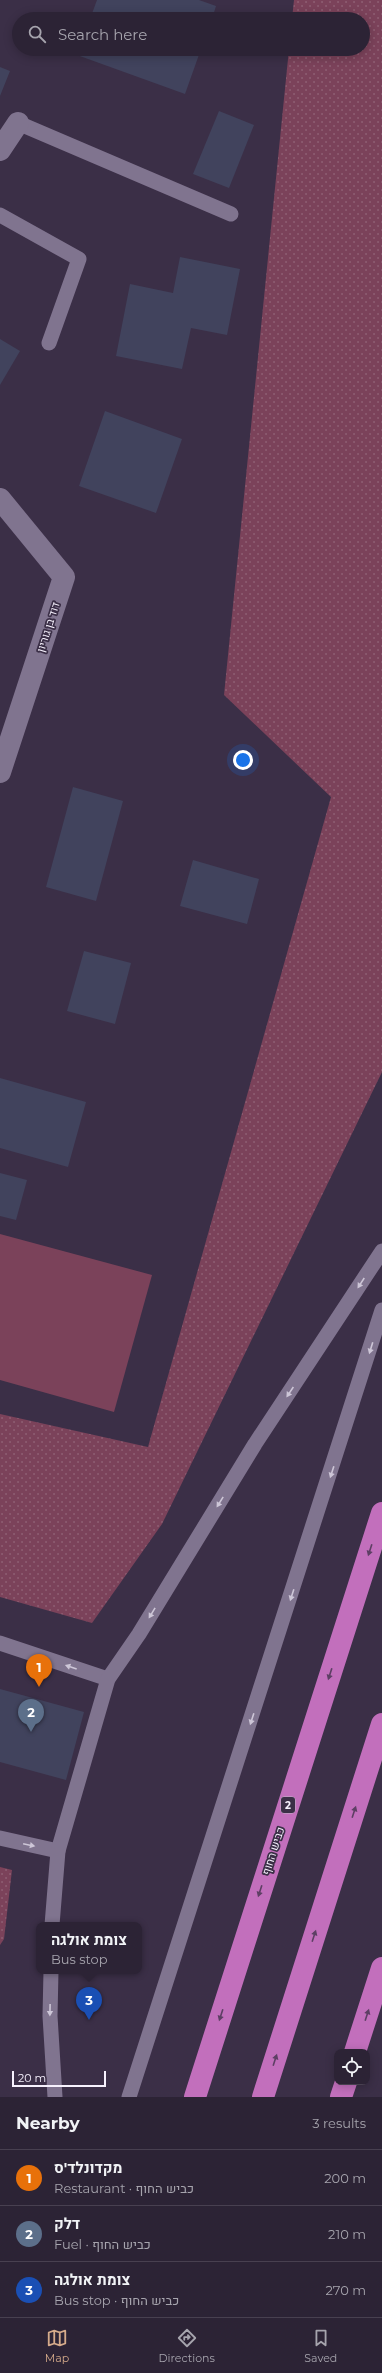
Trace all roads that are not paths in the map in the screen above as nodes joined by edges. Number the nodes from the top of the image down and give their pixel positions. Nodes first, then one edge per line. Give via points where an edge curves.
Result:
1 (18, 123) joint
2 (0, 150) edge
3 (231, 214) dead end
4 (0, 215) edge
5 (49, 343) dead end
6 (0, 499) edge
7 (0, 772) edge
8 (382, 1251) edge
9 (382, 1310) edge
10 (382, 1513) edge
11 (0, 1643) edge
12 (108, 1679) junction
13 (382, 1724) edge
14 (0, 1838) edge
15 (58, 1851) junction
16 (52, 1922) edge
17 (382, 1968) edge
18 (51, 1974) edge
19 (356, 2049) edge
20 (345, 2085) edge
21 (55, 2097) edge
22 (129, 2097) edge
23 (195, 2097) edge
24 (263, 2097) edge
25 (341, 2097) edge

1 - 2 street
1 - 3 lane
4 - 5 lane via 79,259
6 - 7 street, דוד בן גוריון via 64,577
8 -> 12 lane via 255,1444 139,1634
9 -> 22 lane
10 -> 23 highway, כביש החוף / 2
12 -> 11 lane
12 - 15 lane
24 -> 13 highway
14 -> 15 lane
15 - 16 lane
19 -> 17 highway
18 -> 21 lane via 50,2016
20 - 25 highway

